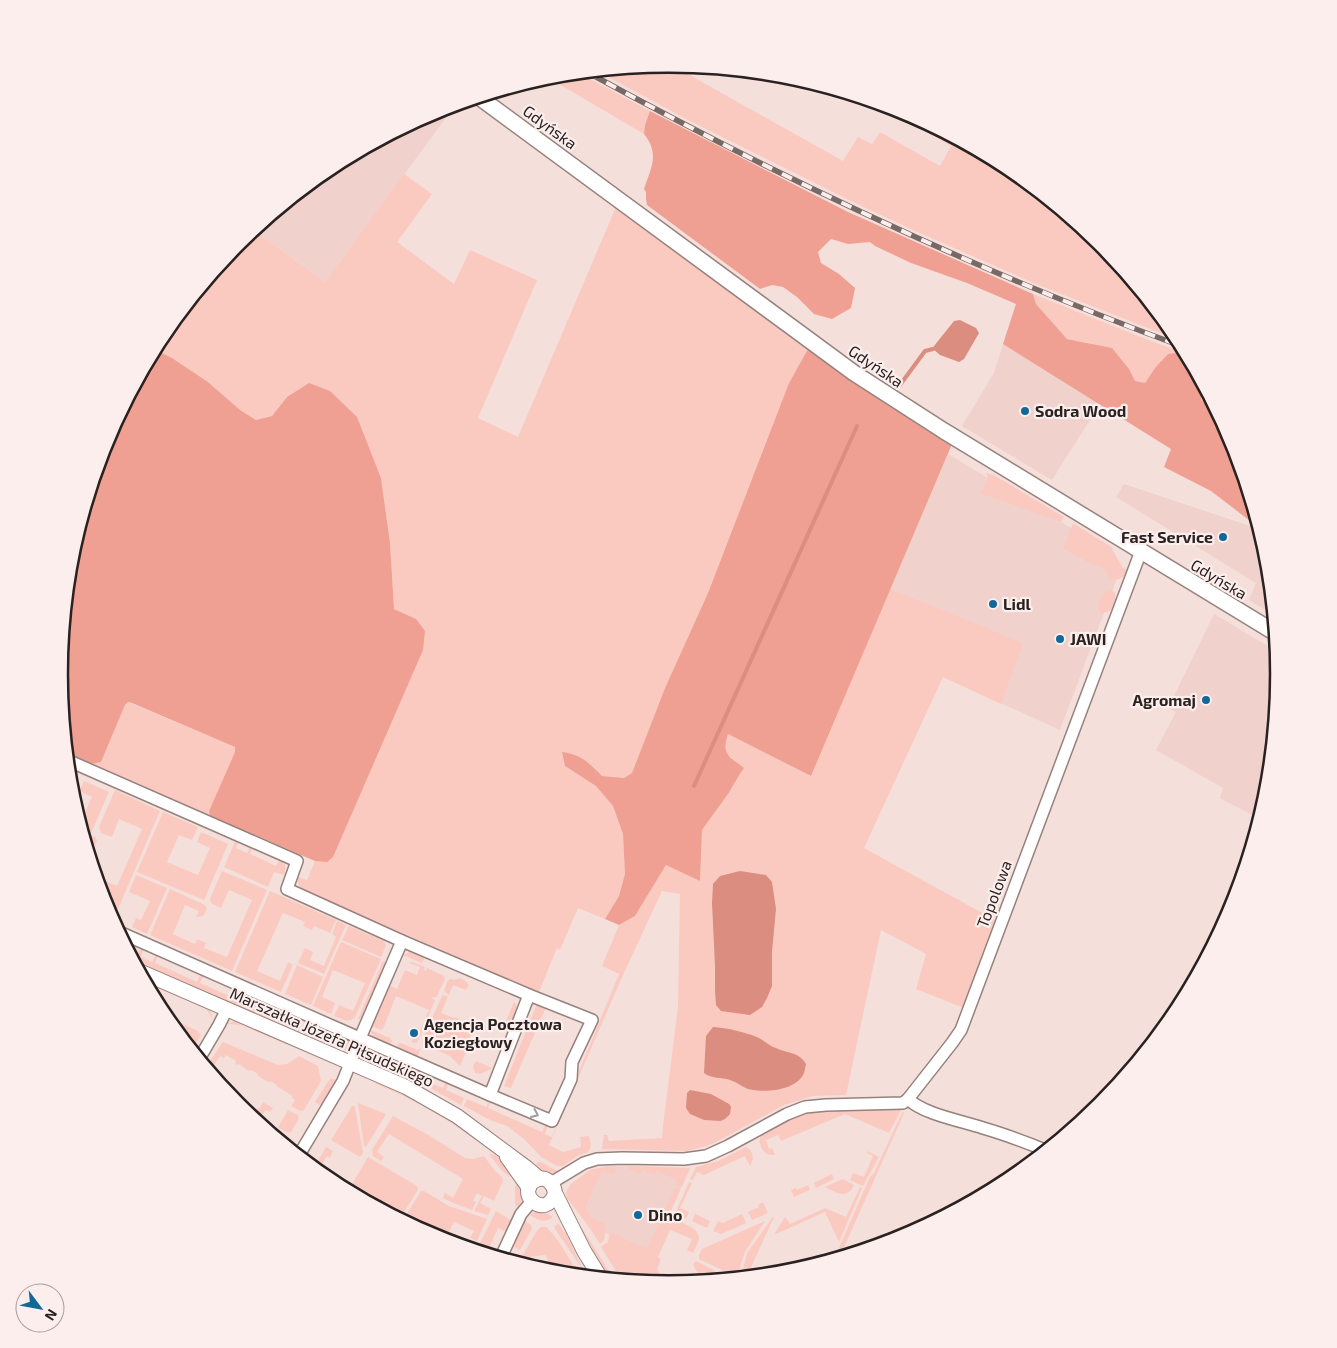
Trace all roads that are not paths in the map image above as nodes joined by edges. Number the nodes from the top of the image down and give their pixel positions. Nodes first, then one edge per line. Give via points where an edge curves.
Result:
1 (485, 102) edge
2 (1141, 551) junction
3 (1267, 628) edge
4 (75, 763) edge
5 (129, 939) edge
6 (402, 941) junction
7 (149, 975) edge
8 (529, 995) junction
9 (227, 1009) junction
10 (360, 1038) junction
11 (203, 1053) edge
12 (351, 1063) junction
13 (490, 1094) junction
14 (908, 1099) junction
15 (1038, 1147) edge
16 (302, 1150) edge
17 (541, 1192) junction
18 (503, 1252) edge
19 (596, 1271) edge

1 - 2 main road, Gdyńska via 854,373
2 - 3 main road, Gdyńska
2 - 14 street, Topolowa via 961,1030
4 - 6 street via 297,861 287,889
5 - 10 street
6 - 8 street
6 - 10 street
7 - 9 street, Marszałka Józefa Piłsudskiego
8 - 13 street
13 -> 8 street via 552,1121 571,1079 572,1062 592,1020
9 - 11 street
9 - 12 street, Marszałka Józefa Piłsudskiego
10 - 12 street
10 - 13 street
12 - 16 street
12 - 17 street, Marszałka Józefa Piłsudskiego via 406,1087 470,1124 527,1168
14 - 15 street via 929,1111
14 - 17 street via 902,1103 805,1107 728,1146 691,1159 597,1159 584,1163
17 - 18 street via 521,1214
17 - 19 street, Marszałka Józefa Piłsudskiego via 550,1210

